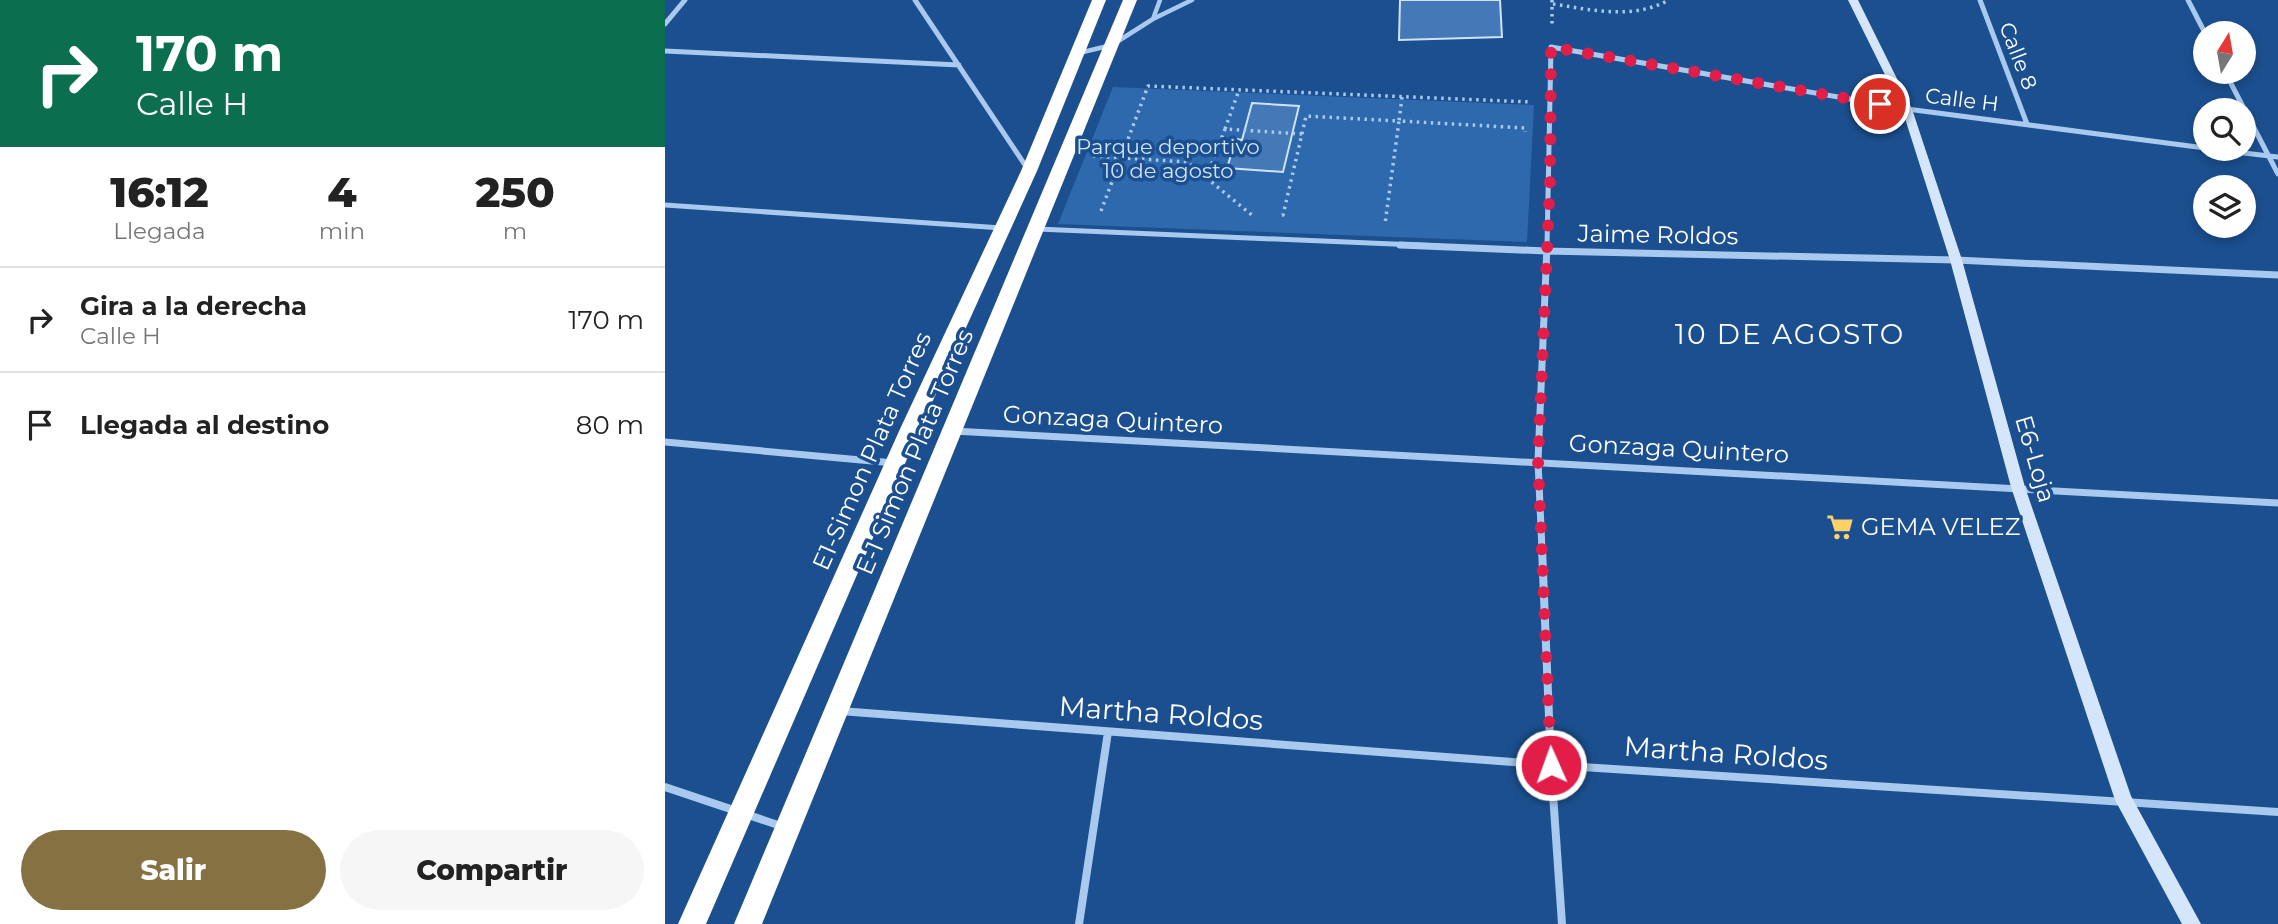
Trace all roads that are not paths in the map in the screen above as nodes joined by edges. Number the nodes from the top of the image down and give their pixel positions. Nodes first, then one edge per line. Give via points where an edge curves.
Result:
1 (685, 0) edge
2 (915, 0) edge
3 (1099, 0) edge
4 (1130, 0) edge
5 (1160, 0) edge
6 (1192, 0) edge
7 (1853, 0) edge
8 (1980, 0) edge
9 (2188, 0) edge
10 (1153, 19) junction
11 (2199, 21) edge
12 (665, 24) edge
13 (1112, 45) junction
14 (665, 51) edge
15 (1077, 54) junction
16 (959, 65) junction
17 (2231, 84) edge
18 (1907, 109) junction
19 (2027, 124) junction
20 (2193, 146) edge
21 (2256, 155) edge
22 (2269, 157) junction
23 (2278, 157) edge
24 (1029, 171) junction
25 (2278, 174) edge
26 (665, 205) edge
27 (1002, 228) junction
28 (1037, 229) junction
29 (1546, 251) junction
30 (1956, 260) junction
31 (2278, 275) edge
32 (953, 431) junction
33 (665, 442) edge
34 (1538, 461) junction
35 (896, 463) junction
36 (2018, 487) junction
37 (2278, 503) edge
38 (836, 710) junction
39 (1108, 732) junction
40 (1551, 765) junction
41 (665, 787) edge
42 (2125, 800) junction
43 (2278, 811) edge
44 (742, 812) junction
45 (787, 829) junction
46 (692, 924) edge
47 (748, 924) edge
48 (1079, 924) edge
49 (1562, 924) edge
50 (2192, 924) edge

1 - 12 street
2 - 16 street
3 - 15 highway, E1-Simon Plata Torres
4 - 13 highway, E-1 Simon Plata Torres
5 - 10 lane
6 - 10 lane
7 - 18 main road, E6-Loja
8 - 19 street, Calle 8
9 - 11 street
10 - 13 lane
13 - 15 lane
13 - 28 highway, E-1 Simon Plata Torres
14 - 16 street
15 - 24 highway, E1-Simon Plata Torres
16 - 24 street
17 - 22 street
18 - 19 street, Calle H
18 - 29 street, Calle H via 1551,47
18 - 30 main road, E6-Loja
19 - 20 street, Calle H
21 - 22 street, Calle H
22 - 23 street, Calle H
22 - 25 street
24 - 27 highway, E1-Simon Plata Torres
26 - 27 street
27 - 35 highway, E1-Simon Plata Torres
28 - 29 street, Jaime Roldos
28 - 32 highway, E-1 Simon Plata Torres
29 - 30 street, Jaime Roldos
29 - 34 street
30 - 31 street, Jaime Roldos
30 - 36 main road, E6-Loja
32 - 34 street, Gonzaga Quintero
32 - 38 highway, E-1 Simon Plata Torres
33 - 35 street
34 - 36 street, Gonzaga Quintero
34 - 40 street
35 - 44 highway, E1-Simon Plata Torres
36 - 37 street, Gonzaga Quintero
36 - 42 main road, E6-Loja
38 - 39 street, Martha Roldos
38 - 45 highway, E-1 Simon Plata Torres
39 - 40 street, Martha Roldos
39 - 48 street
40 - 42 street, Martha Roldos
40 - 49 street
41 - 44 street
42 - 43 street, Martha Roldos
42 - 50 main road, E6-Loja
44 - 45 street
44 - 46 highway, E1-Simon Plata Torres
45 - 47 highway, E-1 Simon Plata Torres

